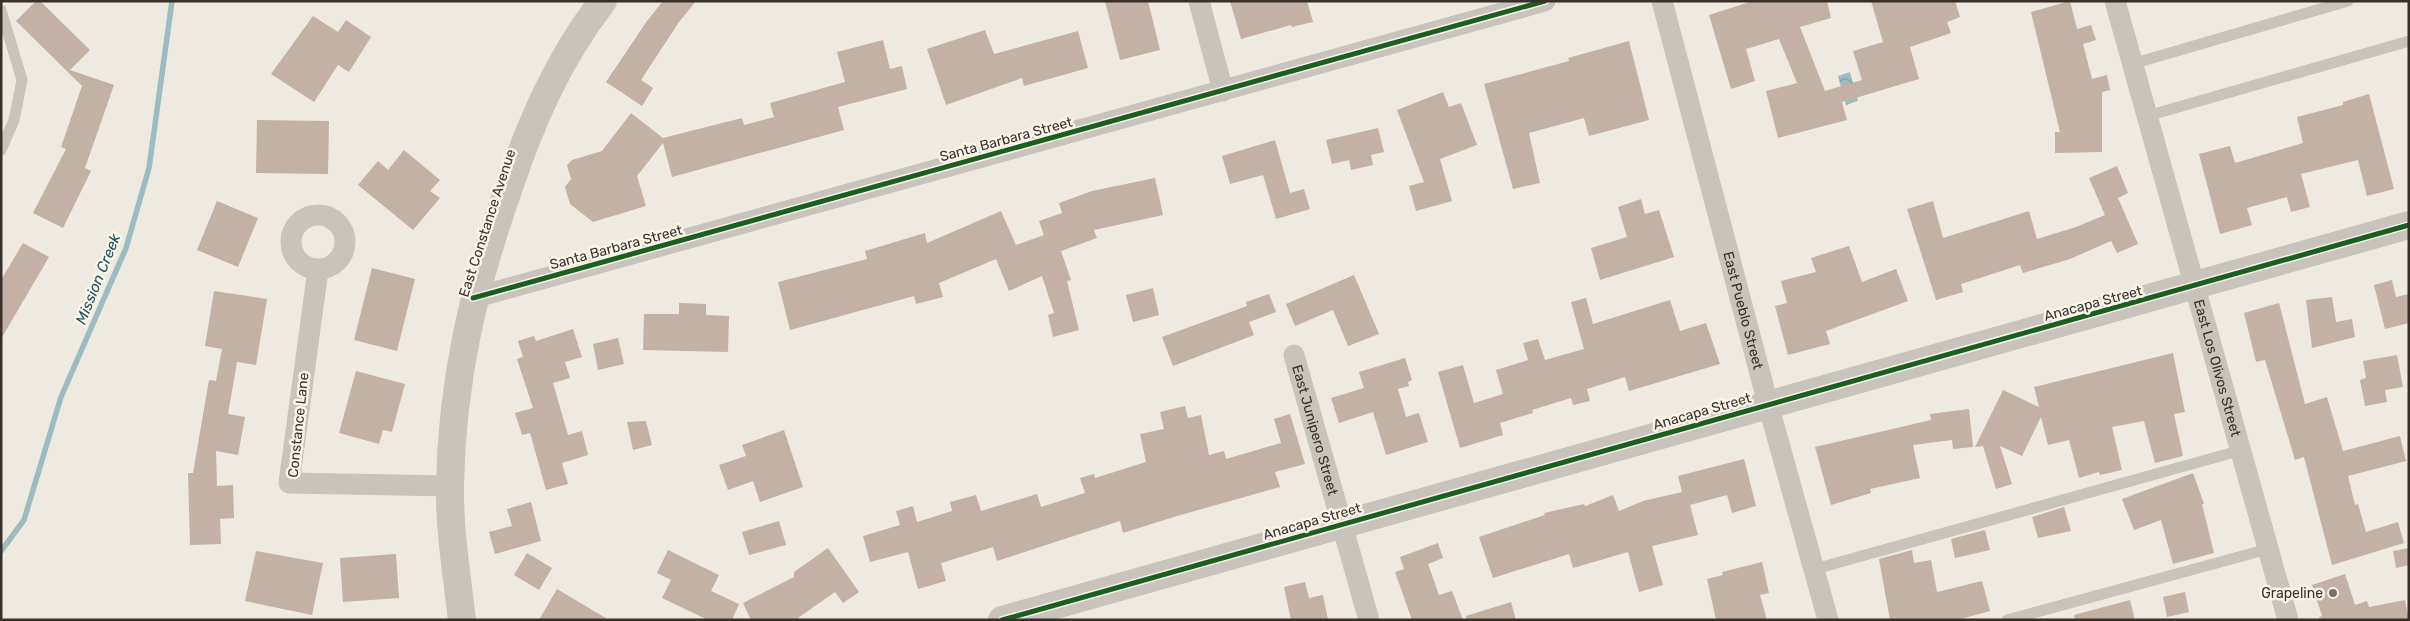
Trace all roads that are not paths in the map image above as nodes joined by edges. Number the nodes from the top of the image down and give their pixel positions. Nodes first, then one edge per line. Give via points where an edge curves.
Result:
1 (603, 1) edge
2 (1199, 1) edge
3 (1545, 1) edge
4 (1662, 1) edge
5 (2115, 1) edge
6 (2348, 1) edge
7 (1, 10) edge
8 (2409, 41) edge
9 (2132, 64) junction
10 (1223, 91) junction
11 (2147, 116) junction
12 (1, 150) edge
13 (2409, 225) edge
14 (318, 270) dead end
15 (2194, 287) junction
16 (473, 298) junction
17 (1294, 355) dead end
18 (1768, 404) junction
19 (2242, 450) junction
20 (450, 486) junction
21 (1342, 524) junction
22 (2268, 549) junction
23 (1815, 569) junction
24 (462, 620) edge
25 (1002, 620) edge
26 (1369, 620) edge
27 (1828, 620) edge
28 (2007, 620) edge
29 (2288, 620) edge

1 - 16 street, East Constance Avenue via 564,58 539,109 503,202
2 - 10 street
3 - 10 street, Santa Barbara Street
4 - 18 street, East Pueblo Street
5 - 9 street, East Los Olivos Street
6 - 9 lane
7 - 12 lane via 22,80 14,120
8 - 11 lane
9 - 11 street, East Los Olivos Street
10 - 16 street, Santa Barbara Street
11 - 15 street, East Los Olivos Street
13 - 15 street, Anacapa Street
14 - 20 street, Constance Lane via 289,483
15 - 18 street, Anacapa Street
15 - 19 street, East Los Olivos Street
16 - 20 street, East Constance Avenue via 454,408
17 - 21 street, East Junipero Street
18 - 21 street, Anacapa Street
18 - 23 street, East Pueblo Street
19 - 22 street, East Los Olivos Street
19 - 23 lane
20 - 24 street, East Constance Avenue
21 - 25 street, Anacapa Street
21 - 26 street, East Junipero Street
22 - 28 lane
22 - 29 street, East Los Olivos Street
23 - 27 street, East Pueblo Street

